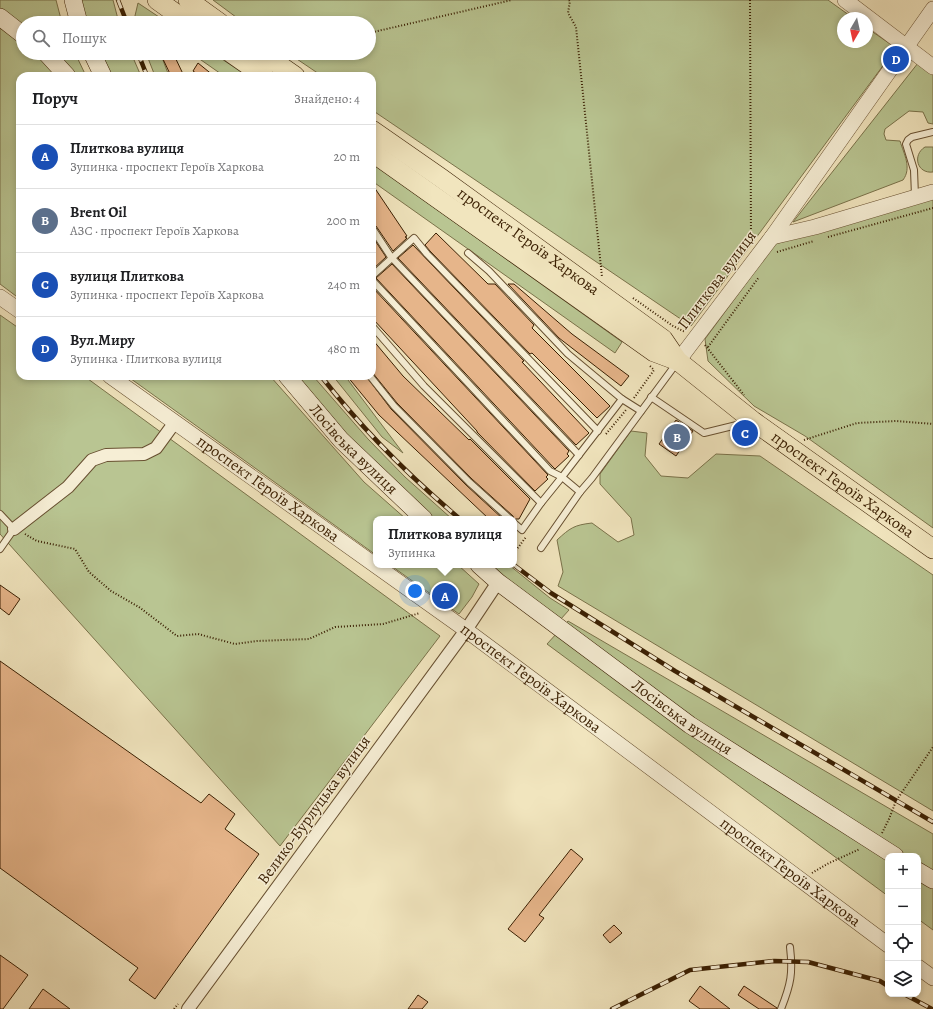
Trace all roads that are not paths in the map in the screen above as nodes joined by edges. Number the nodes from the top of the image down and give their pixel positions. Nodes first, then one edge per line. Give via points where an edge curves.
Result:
1 (73, 0) edge
2 (157, 0) edge
3 (188, 0) edge
4 (845, 0) edge
5 (933, 9) edge
6 (77, 16) edge
7 (179, 16) edge
8 (210, 16) edge
9 (0, 17) edge
10 (16, 30) edge
11 (906, 47) junction
12 (52, 60) edge
13 (95, 60) edge
14 (241, 60) edge
15 (272, 60) edge
16 (933, 67) edge
17 (63, 72) edge
18 (101, 72) edge
19 (258, 72) edge
20 (289, 72) edge
21 (933, 132) edge
22 (376, 133) edge
23 (376, 155) edge
24 (933, 192) edge
25 (915, 198) junction
26 (376, 234) edge
27 (772, 237) junction
28 (468, 253) dead end
29 (391, 257) junction
30 (376, 272) edge
31 (376, 284) edge
32 (0, 297) edge
33 (16, 308) edge
34 (376, 331) edge
35 (678, 361) junction
36 (116, 380) edge
37 (290, 380) edge
38 (373, 380) edge
39 (651, 397) junction
40 (622, 399) junction
41 (641, 411) junction
42 (753, 421) junction
43 (175, 422) junction
44 (598, 431) junction
45 (579, 455) junction
46 (562, 477) junction
47 (580, 492) junction
48 (541, 503) junction
49 (0, 514) edge
50 (421, 516) edge
51 (507, 516) edge
52 (517, 526) edge
53 (14, 529) junction
54 (541, 548) dead end
55 (0, 550) edge
56 (933, 550) edge
57 (373, 564) edge
58 (379, 568) edge
59 (482, 568) edge
60 (498, 582) junction
61 (466, 630) junction
62 (890, 853) edge
63 (921, 873) edge
64 (933, 880) edge
65 (885, 943) edge
66 (790, 947) dead end
67 (921, 969) edge
68 (933, 978) edge
69 (188, 1009) edge
70 (781, 1009) edge

1 - 6 main road
2 - 7 main road
3 - 8 main road
4 - 11 street
5 - 11 street, Плиткова вулиця
9 - 10 main road
11 - 16 street
11 - 27 street, Плиткова вулиця
12 - 17 main road
13 - 18 main road
14 - 19 main road
15 - 20 main road
21 - 25 lane via 912,137 906,144 914,170
22 - 35 main road, проспект Героїв Харкова via 663,339
23 - 35 main road, проспект Героїв Харкова via 654,352
24 - 25 street
25 - 27 street
26 - 29 lane
27 - 35 street, Плиткова вулиця via 692,334
28 - 40 lane via 489,271 568,354
29 - 30 lane
29 - 44 lane via 414,238
29 - 45 lane
31 - 46 lane via 550,471
32 - 33 street
34 - 48 lane via 424,386
35 - 39 lane, Плиткова вулиця
35 - 42 main road, проспект Героїв Харкова
36 - 43 street, проспект Героїв Харкова
37 - 50 main road, Лосівська вулиця via 341,440
38 - 51 lane via 394,406
39 - 41 lane, Плиткова вулиця
39 - 42 lane via 704,433
40 - 41 lane
40 - 44 lane
41 - 47 lane, Плиткова вулиця
42 - 56 main road, проспект Героїв Харкова
43 - 53 street via 156,448 144,454 106,455 92,460 68,486
43 - 57 street, проспект Героїв Харкова
44 - 45 lane
45 - 46 lane
46 - 47 lane
46 - 48 lane
47 - 54 lane, Плиткова вулиця
48 - 52 lane via 522,530
49 - 53 lane
53 - 55 lane
58 - 61 street, проспект Героїв Харкова
59 - 60 main road, Лосівська вулиця
60 - 61 street
60 - 62 main road, Лосівська вулиця via 690,724
61 - 65 street, проспект Героїв Харкова
61 - 69 street, Велико-Бурлуцька вулиця
63 - 64 main road
66 - 70 lane via 792,968 789,988
67 - 68 street

